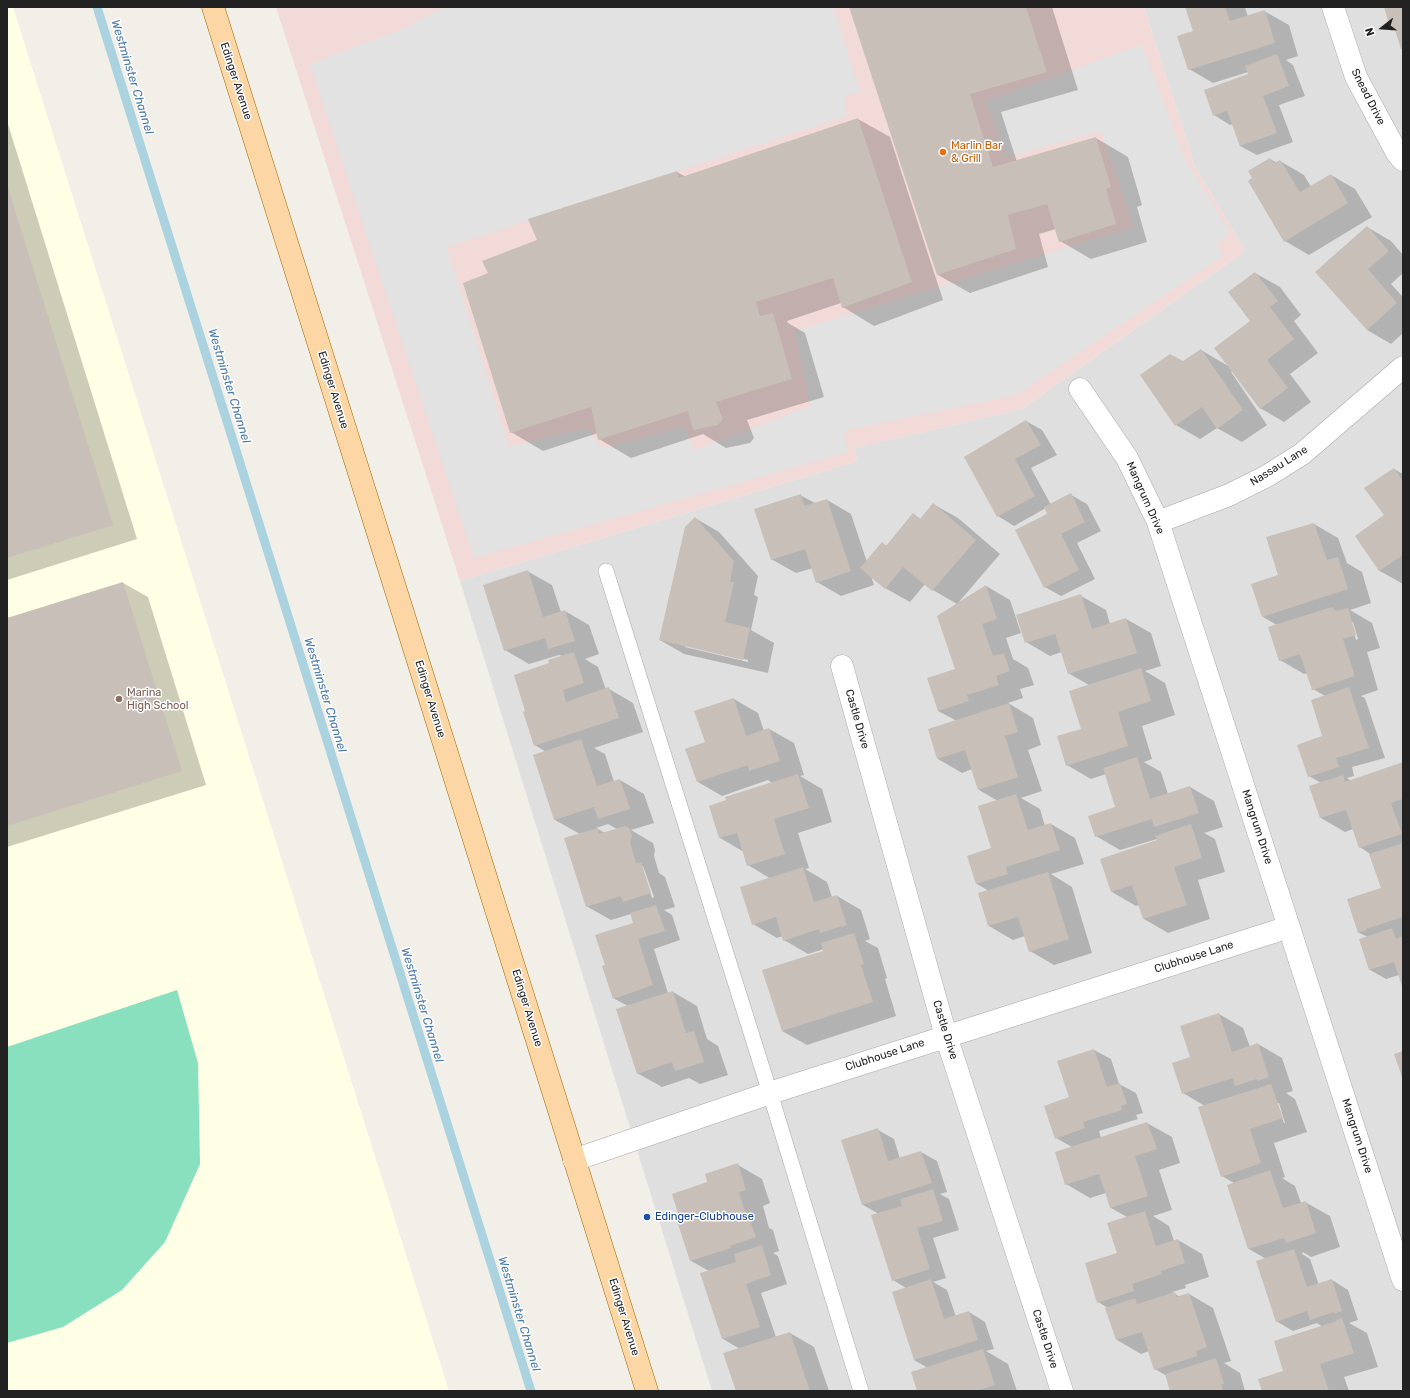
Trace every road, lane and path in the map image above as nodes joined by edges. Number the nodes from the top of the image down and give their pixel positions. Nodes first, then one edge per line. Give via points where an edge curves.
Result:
1 (213, 7) edge
2 (1333, 7) edge
3 (1403, 160) edge
4 (1403, 367) edge
5 (1080, 389) dead end
6 (1158, 522) junction
7 (606, 571) dead end
8 (842, 666) dead end
9 (1289, 927) junction
10 (946, 1036) junction
11 (770, 1093) junction
12 (574, 1160) junction
13 (1403, 1280) edge
14 (647, 1391) edge
15 (861, 1391) edge
16 (1062, 1391) edge

1 - 12 main road, Edinger Avenue
2 - 3 street, Snead Drive via 1356,77
4 - 6 street, Nassau Lane via 1302,454 1267,476 1229,495
5 - 6 street, Mangrum Drive via 1127,458
6 - 9 street, Mangrum Drive
7 - 11 lane
8 - 10 street, Castle Drive
9 - 10 street, Clubhouse Lane
9 - 13 street, Mangrum Drive
10 - 11 street, Clubhouse Lane
10 - 16 street, Castle Drive
11 - 12 street, Clubhouse Lane
11 - 15 lane
12 - 14 main road, Edinger Avenue

